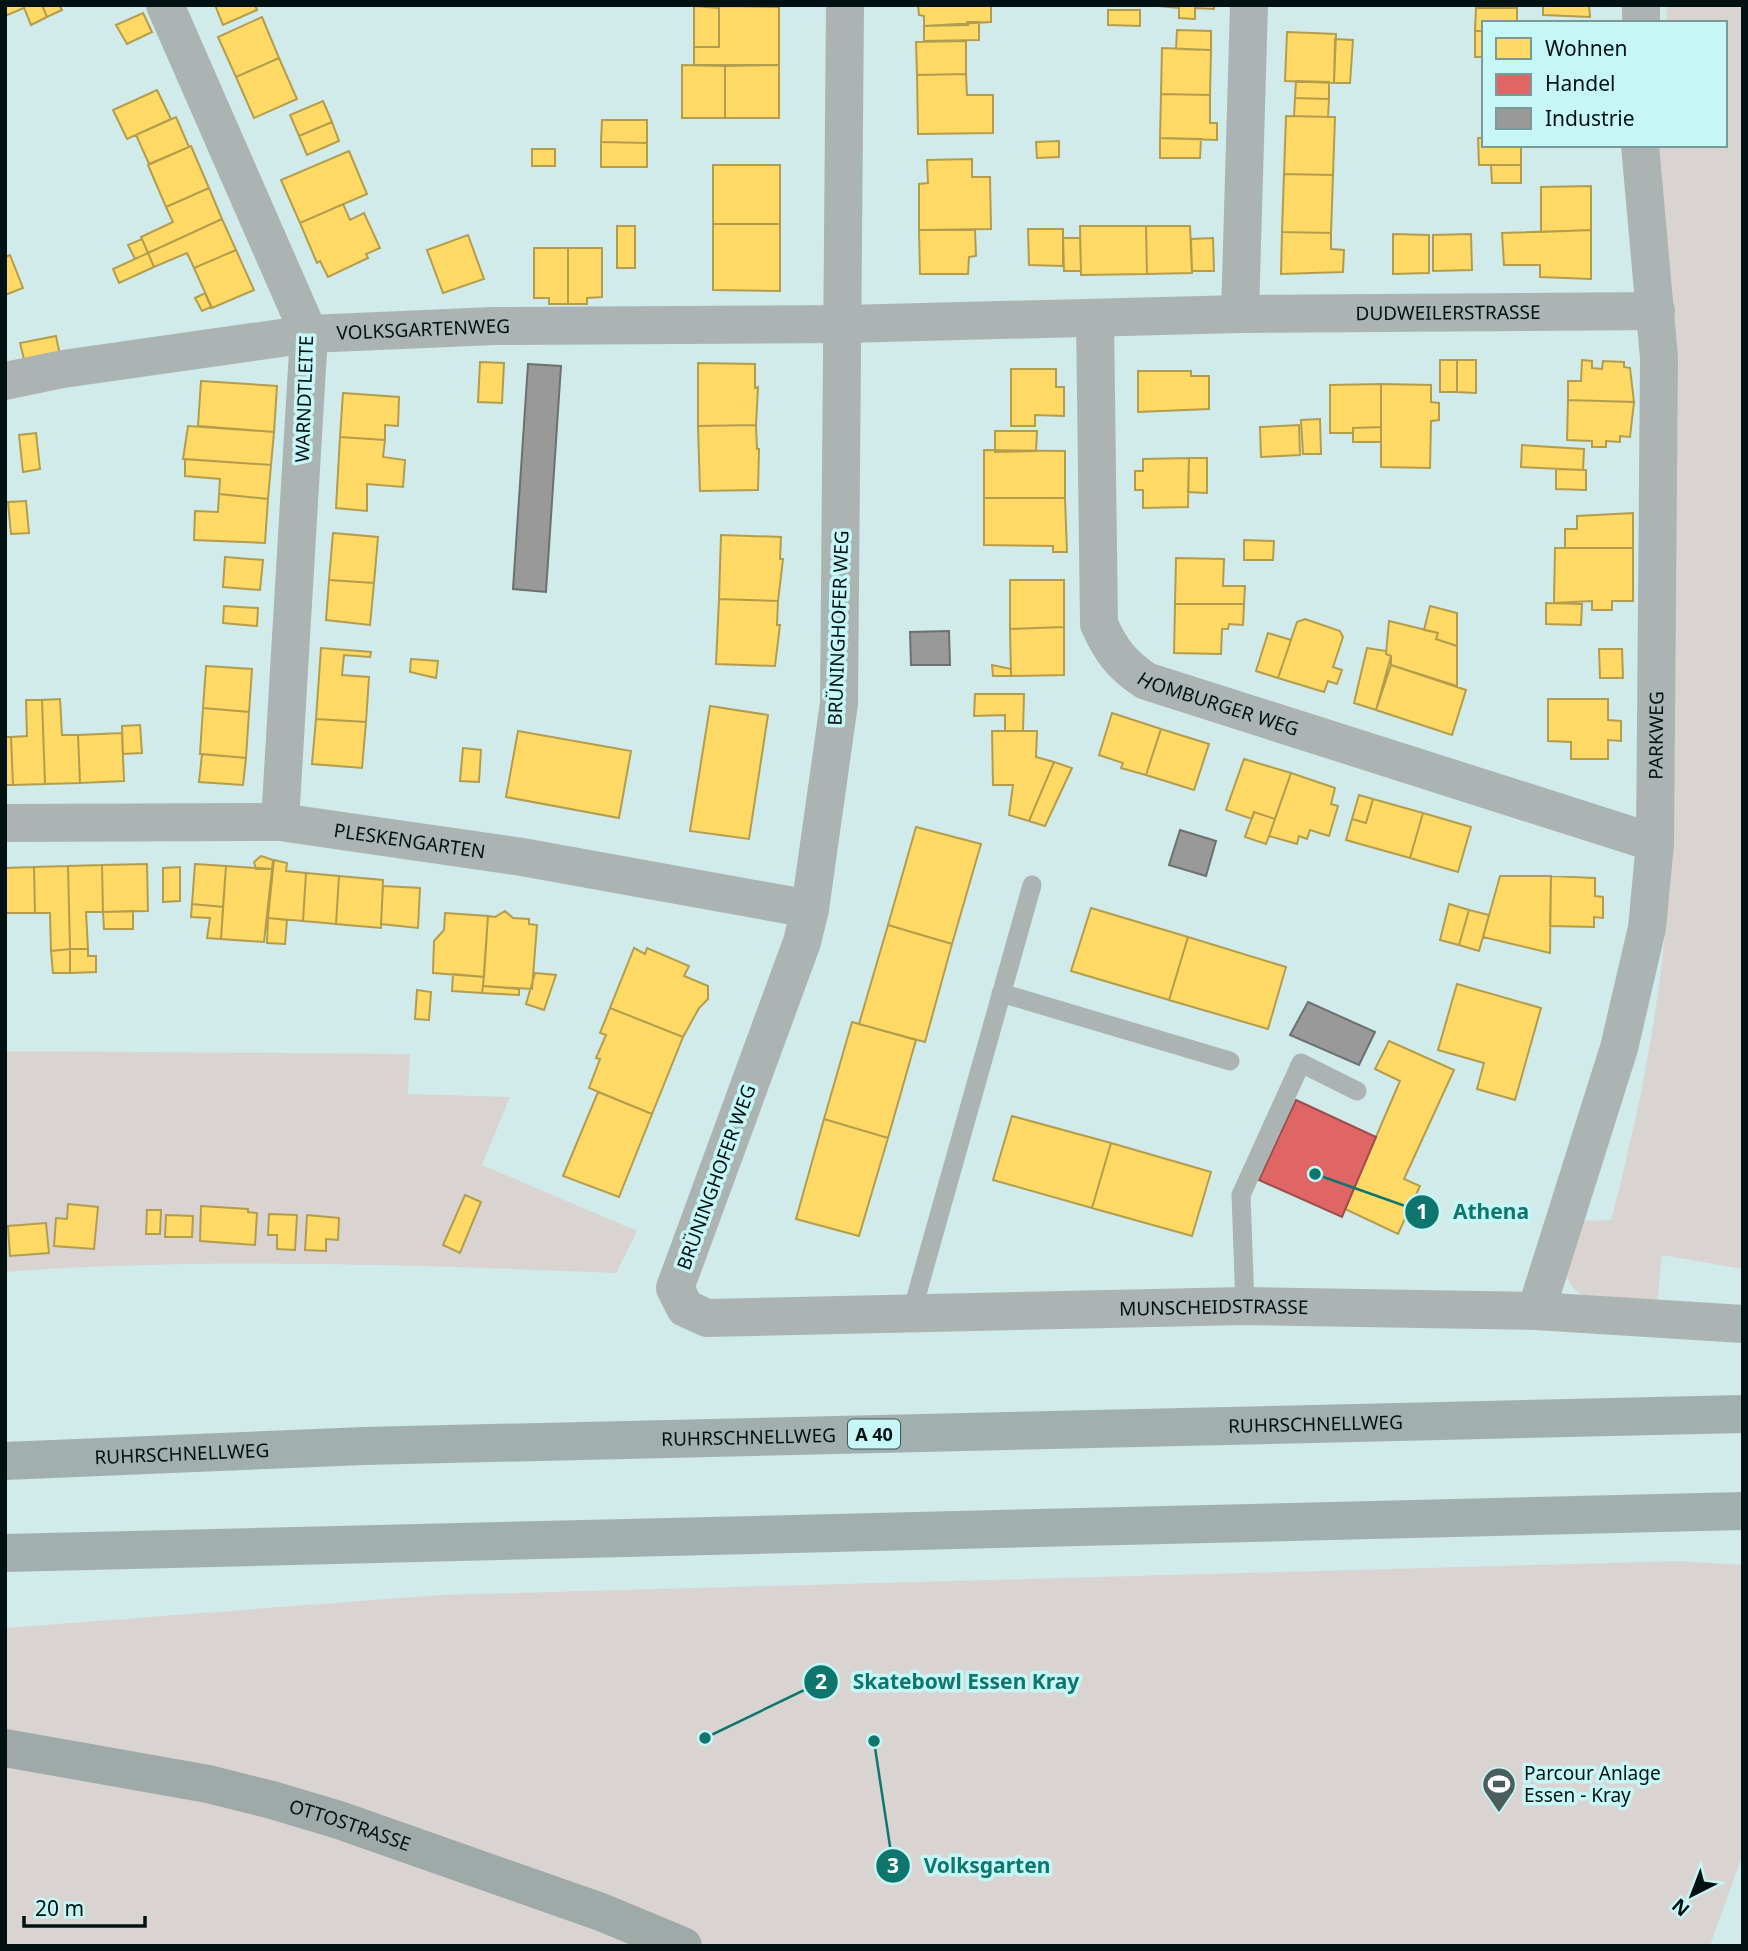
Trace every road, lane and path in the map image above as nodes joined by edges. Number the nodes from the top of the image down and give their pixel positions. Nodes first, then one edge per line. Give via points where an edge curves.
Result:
1 (165, 5) edge
2 (845, 5) edge
3 (1249, 5) edge
4 (1640, 147) edge
5 (1656, 311) junction
6 (1240, 314) junction
7 (1095, 318) junction
8 (845, 324) junction
9 (309, 334) junction
10 (5, 381) edge
11 (279, 822) junction
12 (5, 823) edge
13 (1655, 844) junction
14 (1032, 885) dead end
15 (810, 909) junction
16 (1001, 993) junction
17 (1230, 1062) dead end
18 (1357, 1091) dead end
19 (1245, 1306) junction
20 (685, 1308) joint
21 (1536, 1311) junction
22 (911, 1315) junction
23 (1743, 1324) edge
24 (1743, 1414) edge
25 (5, 1461) edge
26 (1743, 1511) edge
27 (5, 1553) edge
28 (5, 1748) edge
29 (683, 1946) edge

1 - 9 street, WARNDTLEITE
2 - 8 street, BRÜNINGHOFER WEG
3 - 6 street
4 - 5 street, PARKWEG
5 - 6 street, DUDWEILERSTRASSE
5 - 13 street, PARKWEG
6 - 7 street, DUDWEILERSTRASSE
7 - 8 street, DUDWEILERSTRASSE
7 - 13 street, HOMBURGER WEG via 1099,624 1112,653 1127,668 1160,685
8 - 9 street, VOLKSGARTENWEG via 494,326
8 - 15 street, BRÜNINGHOFER WEG via 839,703
9 - 10 street, VOLKSGARTENWEG
9 - 11 street, WARNDTLEITE
11 - 12 street, PLESKENGARTEN
11 - 15 street, PLESKENGARTEN via 522,857
13 - 21 street, PARKWEG via 1647,928 1633,1001
14 - 16 lane
15 - 20 street, BRÜNINGHOFER WEG via 676,1288
16 - 17 lane
16 - 22 lane
18 - 19 lane via 1301,1063 1241,1195
19 - 21 street, MUNSCHEIDSTRASSE
19 - 22 street, MUNSCHEIDSTRASSE
20 - 22 street, MUNSCHEIDSTRASSE via 707,1318
21 - 23 street, MUNSCHEIDSTRASSE
24 - 25 highway, RUHRSCHNELLWEG / A 40 via 364,1446
26 - 27 highway
28 - 29 street, OTTOSTRASSE via 272,1800 588,1908

